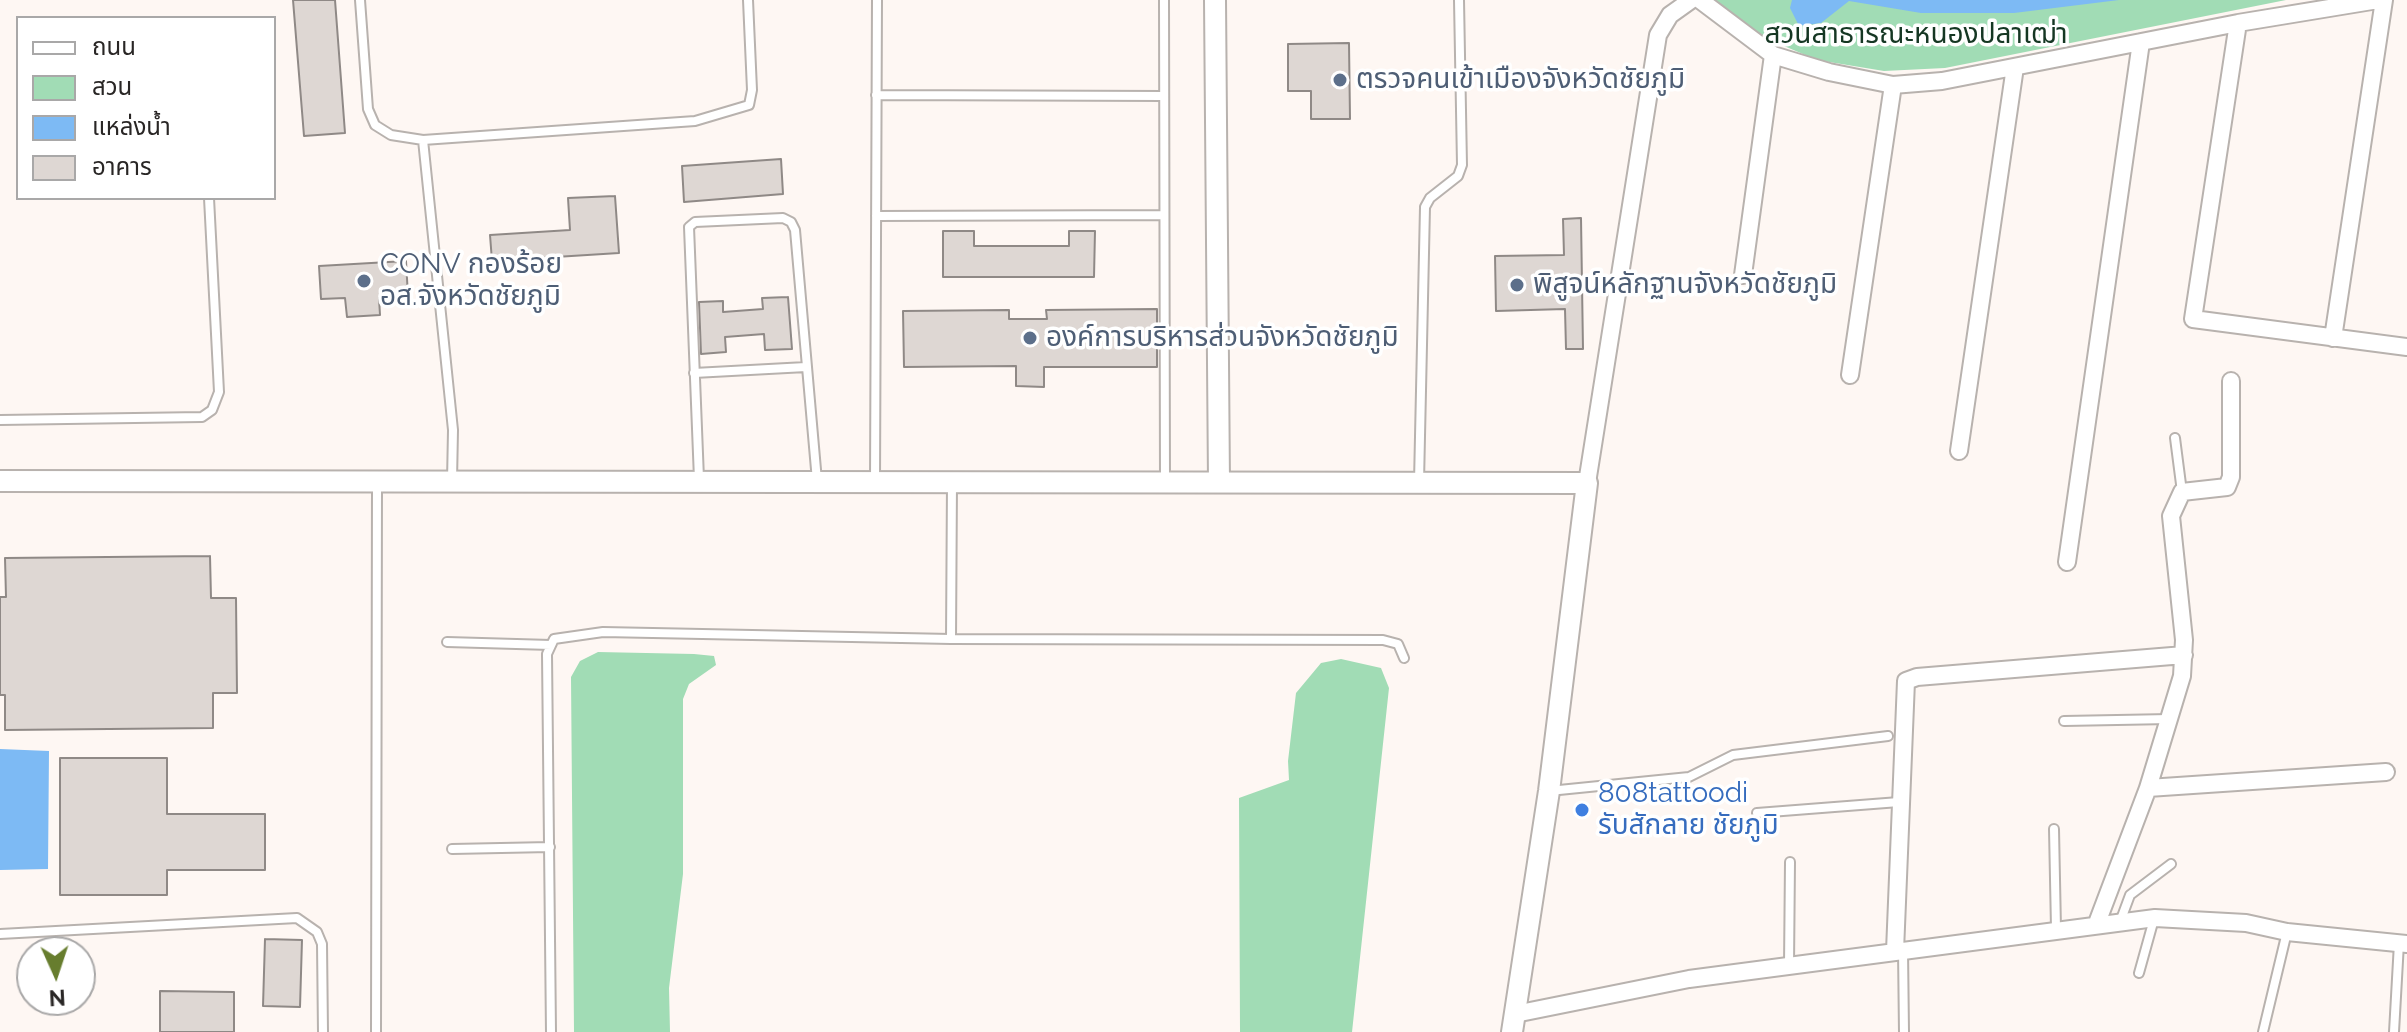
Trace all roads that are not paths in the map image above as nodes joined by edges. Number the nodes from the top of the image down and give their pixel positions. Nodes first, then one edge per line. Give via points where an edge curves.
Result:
1 (360, 0) edge
2 (748, 0) edge
3 (877, 0) edge
4 (1164, 0) edge
5 (1215, 0) edge
6 (1459, 0) edge
7 (1691, 0) edge
8 (1700, 0) edge
9 (2381, 0) edge
10 (2238, 23) junction
11 (2141, 42) junction
12 (1773, 55) junction
13 (2015, 67) junction
14 (1893, 85) junction
15 (876, 95) junction
16 (1164, 96) junction
17 (423, 140) junction
18 (209, 200) edge
19 (1164, 215) junction
20 (876, 216) junction
21 (1743, 275) dead end
22 (2333, 338) junction
23 (2407, 347) edge
24 (806, 367) junction
25 (694, 373) junction
26 (1850, 375) dead end
27 (2231, 381) dead end
28 (0, 420) edge
29 (2175, 438) dead end
30 (1959, 451) dead end
31 (0, 481) edge
32 (377, 481) junction
33 (452, 481) junction
34 (700, 482) junction
35 (817, 482) junction
36 (875, 482) junction
37 (953, 482) junction
38 (1165, 482) junction
39 (1219, 482) junction
40 (1419, 483) junction
41 (1587, 483) junction
42 (2182, 492) junction
43 (2067, 562) dead end
44 (951, 639) junction
45 (447, 642) dead end
46 (551, 645) junction
47 (2184, 655) junction
48 (1404, 658) dead end
49 (2171, 719) junction
50 (2064, 721) dead end
51 (1888, 736) dead end
52 (2386, 772) dead end
53 (2148, 788) junction
54 (1549, 791) junction
55 (1899, 802) junction
56 (1757, 813) dead end
57 (2054, 829) dead end
58 (550, 847) junction
59 (452, 849) dead end
60 (1790, 862) dead end
61 (2171, 864) dead end
62 (2155, 918) junction
63 (2120, 922) junction
64 (2097, 923) junction
65 (2056, 929) junction
66 (2287, 932) junction
67 (0, 934) edge
68 (2403, 944) edge
69 (1899, 950) junction
70 (1789, 965) junction
71 (2139, 973) dead end
72 (1513, 1023) edge
73 (323, 1032) edge
74 (376, 1032) edge
75 (551, 1032) edge
76 (1904, 1032) edge
77 (2263, 1032) edge
78 (2394, 1032) edge

1 - 17 lane via 368,109 375,125 391,135
2 - 17 lane via 749,105 695,121
3 - 15 lane
4 - 16 lane
5 - 39 street
6 - 40 lane via 1462,165 1458,176 1425,207
7 - 41 street via 1670,15 1658,35
8 - 12 street
9 - 10 street
9 - 22 street
10 - 11 street
10 - 22 street via 2193,319
11 - 13 street
11 - 43 street
12 - 14 street
12 - 21 street
13 - 14 street
13 - 30 street
14 - 26 street
15 - 16 lane
15 - 20 lane
16 - 19 lane
17 - 33 lane via 453,430
18 - 28 lane via 219,392 212,410 202,417
19 - 20 lane
19 - 38 lane
20 - 36 lane
22 - 23 street
24 - 25 lane
24 - 25 lane via 791,222 695,222 687,236
24 - 35 lane
25 - 34 lane
27 - 42 street via 2227,487
29 - 42 lane
31 - 32 street
32 - 33 street
32 - 74 lane
33 - 34 street
34 - 35 street
35 - 36 street
36 - 37 street
37 - 38 street
37 - 44 lane
38 - 39 street
39 - 40 street
40 - 41 street
41 - 54 street
42 - 47 street via 2171,516
44 - 46 lane via 603,632 554,639
44 - 48 lane via 1383,640 1398,644
45 - 46 lane
46 - 58 lane
47 - 49 street
47 - 55 street via 1906,681
49 - 50 lane
49 - 53 street
51 - 54 lane via 1733,755 1689,777
52 - 53 street
53 - 64 street
54 - 72 street
55 - 56 lane
55 - 69 street
57 - 65 lane
58 - 59 lane
58 - 75 lane
60 - 70 lane
61 - 63 lane via 2130,895
62 - 63 street
62 - 66 street via 2246,923
62 - 71 lane
63 - 64 street
64 - 65 street
65 - 69 street
66 - 68 street
66 - 77 lane
67 - 73 lane via 297,918 317,932 322,944
68 - 78 lane
69 - 70 street
69 - 76 lane
70 - 72 street via 1689,979

